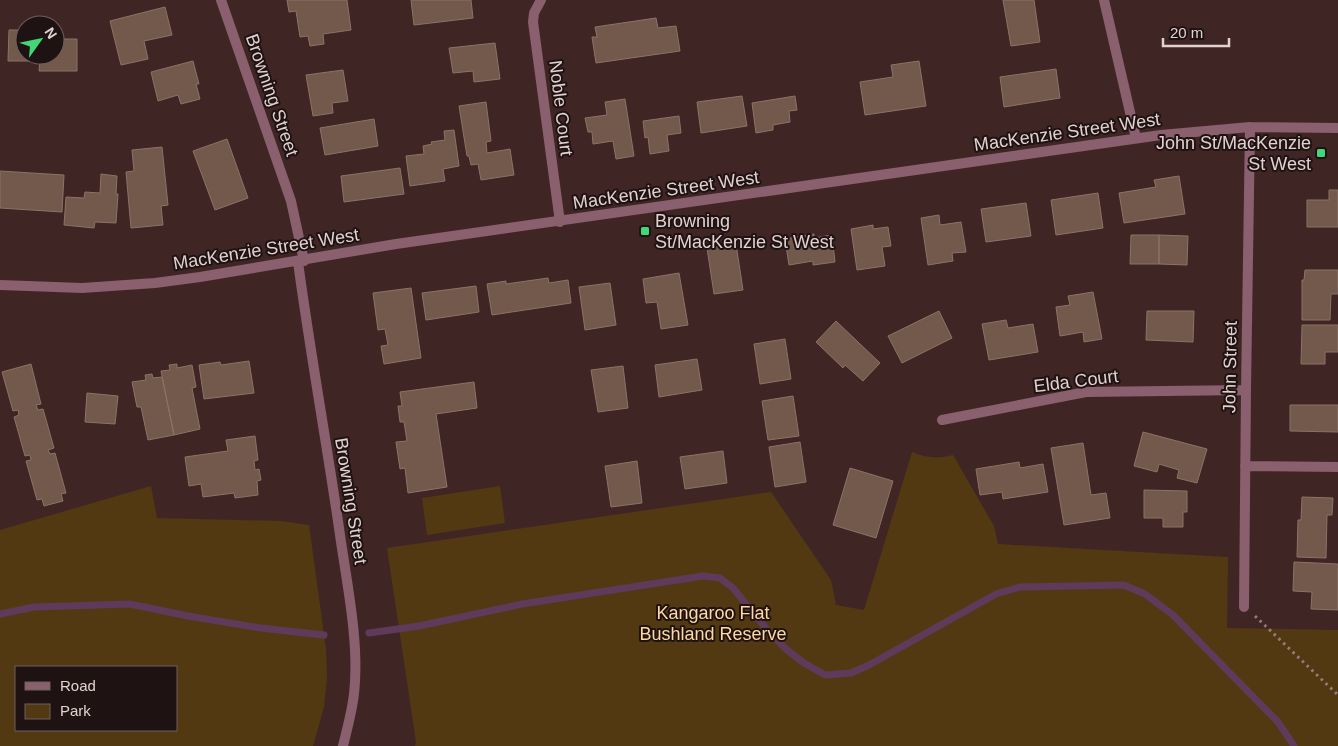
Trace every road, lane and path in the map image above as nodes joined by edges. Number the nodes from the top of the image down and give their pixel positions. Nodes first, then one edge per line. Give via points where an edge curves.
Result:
1 (221, 0) edge
2 (541, 0) edge
3 (1104, 0) edge
4 (1250, 127) junction
5 (1338, 128) edge
6 (1136, 138) junction
7 (560, 222) junction
8 (301, 261) junction
9 (0, 286) edge
10 (1246, 390) junction
11 (942, 420) dead end
12 (1245, 466) junction
13 (1338, 468) edge
14 (1244, 607) joint
15 (1338, 695) edge
16 (343, 746) edge

1 - 8 street, Browning Street via 289,193
2 - 7 street, Noble Court via 533,22
3 - 6 street
4 - 5 street, MacKenzie Street West
4 - 6 street, MacKenzie Street West
4 - 10 street, John Street
6 - 7 street, MacKenzie Street West
7 - 8 street, MacKenzie Street West via 396,244
8 - 9 street, MacKenzie Street West via 200,278 119,286
8 - 16 street, Browning Street via 313,370 355,656 354,694
10 - 11 street, Elda Court via 1086,392
10 - 12 street, John Street
12 - 13 street
12 - 14 street, John Street
14 - 15 path

